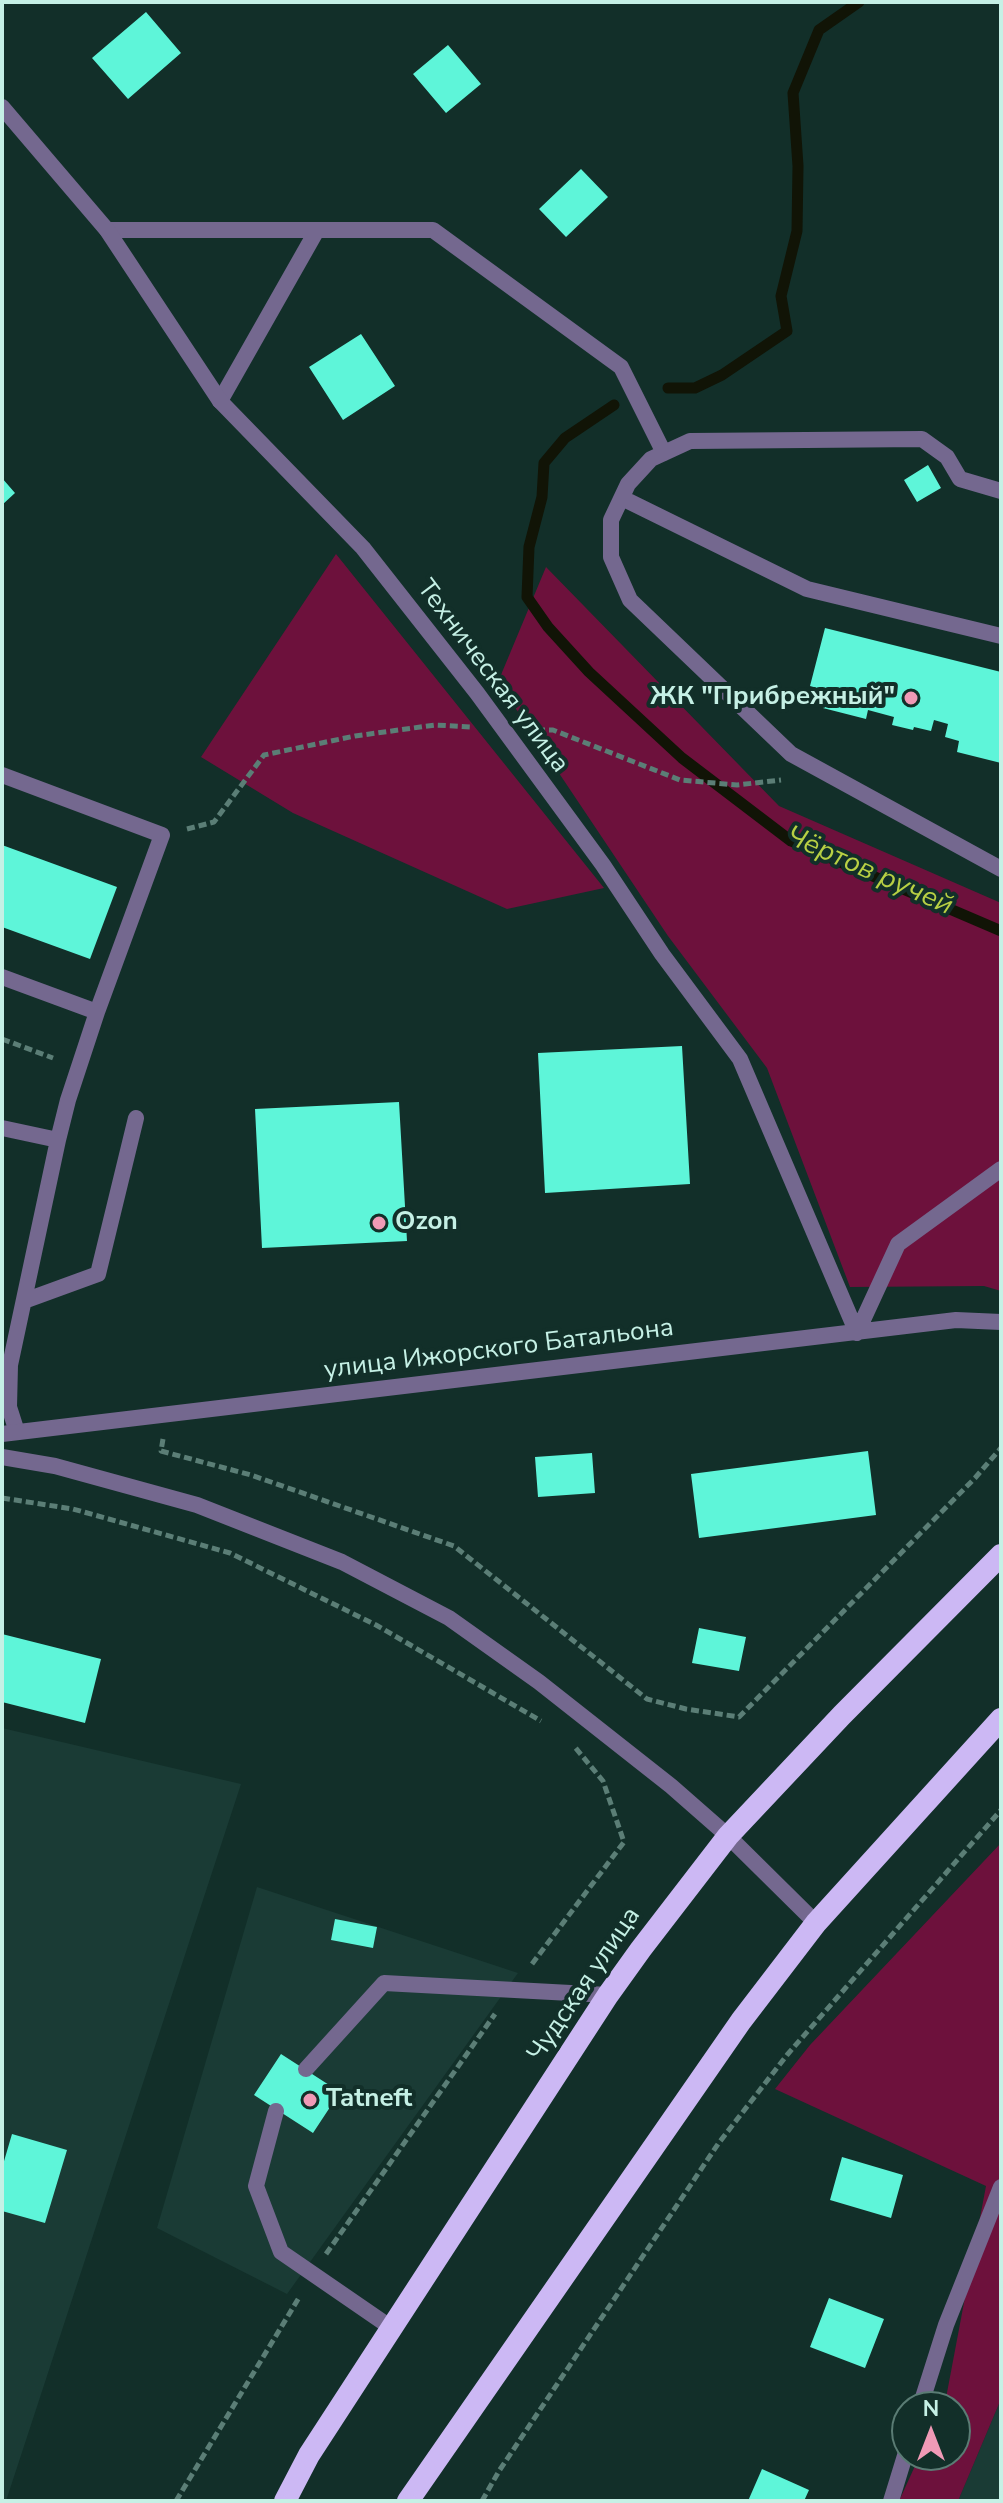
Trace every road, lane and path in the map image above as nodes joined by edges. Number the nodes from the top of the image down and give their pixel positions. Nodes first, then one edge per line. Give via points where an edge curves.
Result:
1 (2, 107) edge
2 (107, 230) junction
3 (317, 230) junction
4 (220, 401) junction
5 (664, 453) junction
6 (1001, 491) edge
7 (622, 498) junction
8 (1001, 636) edge
9 (2, 775) edge
10 (1001, 869) edge
11 (2, 977) edge
12 (97, 1012) junction
13 (2, 1039) edge
14 (79, 1068) junction
15 (136, 1118) dead end
16 (2, 1128) edge
17 (58, 1140) junction
18 (1001, 1169) edge
19 (24, 1301) junction
20 (1001, 1322) edge
21 (857, 1333) junction
22 (6, 1364) edge
23 (169, 1413) junction
24 (10, 1433) edge
25 (1001, 1448) edge
26 (2, 1457) edge
27 (2, 1498) edge
28 (1001, 1555) edge
29 (1001, 1719) edge
30 (551, 1727) dead end
31 (564, 1734) dead end
32 (1001, 1810) edge
33 (728, 1836) junction
34 (816, 1923) junction
35 (512, 1990) junction
36 (608, 1995) junction
37 (306, 2069) dead end
38 (276, 2111) dead end
39 (1001, 2187) edge
40 (313, 2274) junction
41 (393, 2329) junction
42 (925, 2391) edge
43 (900, 2471) edge
44 (176, 2501) edge
45 (285, 2501) edge
46 (408, 2501) edge
47 (482, 2501) edge
48 (891, 2501) edge

1 - 2 street, Техническая улица
2 - 3 street
2 - 4 street, Техническая улица
3 - 4 street
3 - 5 street via 433,230 621,367
4 - 21 street, Техническая улица via 382,572 477,693 740,1059
5 - 6 street via 690,441 922,439 947,457 960,479
5 - 7 street via 651,459
7 - 8 street via 807,589
7 - 10 street via 611,520 611,557 630,600 791,754
9 - 12 street via 162,835
11 - 12 street
12 - 14 street
13 - 14 path
14 - 17 street
15 - 19 street via 98,1274
16 - 17 street
17 - 19 street
18 - 21 street via 898,1244
19 - 22 street
20 - 21 street, улица Ижорского Батальона via 956,1320
21 - 23 street, улица Ижорского Батальона
22 - 24 street
23 - 24 street, улица Ижорского Батальона
23 - 25 path via 161,1451 251,1475 454,1546 647,1699 739,1717
26 - 33 street via 197,1505 342,1562 449,1618 539,1682
27 - 30 path via 73,1509 230,1553 376,1625
28 - 33 highway, Чудская улица
29 - 34 highway
31 - 35 path via 603,1781 624,1842
32 - 47 path via 787,2055 718,2144
33 - 34 street
33 - 36 highway, Чудская улица
34 - 46 highway via 741,2021
35 - 36 street
35 - 37 street via 384,1983
35 - 40 path
36 - 41 highway, Чудская улица
38 - 40 street via 256,2186 281,2252
39 - 42 street
40 - 41 street
40 - 44 path
41 - 45 highway, Чудская улица via 309,2455
43 - 48 street

